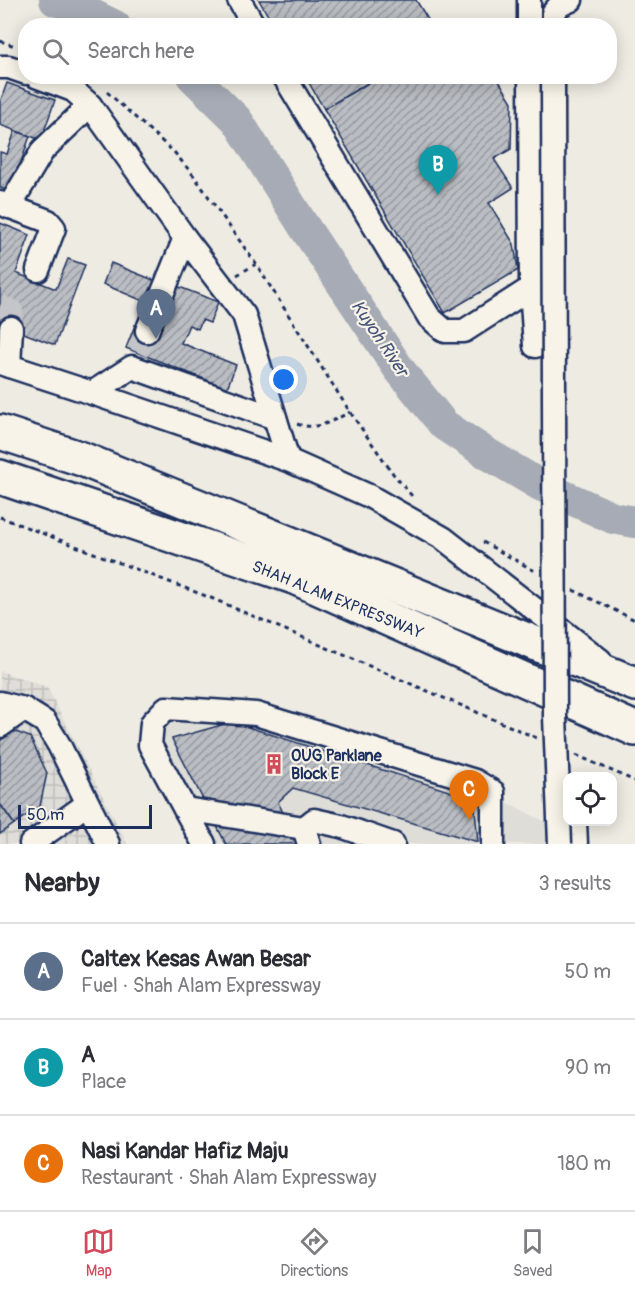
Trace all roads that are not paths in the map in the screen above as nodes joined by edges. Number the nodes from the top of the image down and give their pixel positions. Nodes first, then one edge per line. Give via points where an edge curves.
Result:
1 (239, 0) edge
2 (529, 0) edge
3 (249, 18) edge
4 (529, 18) edge
5 (0, 67) edge
6 (18, 70) edge
7 (57, 84) edge
8 (289, 84) edge
9 (530, 84) edge
10 (553, 84) edge
11 (565, 84) edge
12 (96, 96) junction
13 (4, 205) edge
14 (185, 238) junction
15 (38, 270) dead end
16 (531, 288) junction
17 (11, 328) tunnel mouth
18 (147, 331) tunnel mouth
19 (535, 346) dead end
20 (4, 365) edge
21 (92, 393) junction
22 (275, 418) junction
23 (0, 432) edge
24 (288, 460) junction
25 (0, 477) edge
26 (627, 680) edge
27 (0, 702) edge
28 (24, 709) junction
29 (0, 726) edge
30 (635, 729) edge
31 (573, 772) edge
32 (87, 804) junction
33 (184, 808) junction
34 (575, 826) edge
35 (307, 836) edge
36 (31, 844) edge
37 (108, 844) edge
38 (204, 844) edge
39 (393, 844) edge
40 (493, 844) edge
41 (560, 844) edge
42 (576, 844) edge

1 - 3 street
2 - 4 street
5 - 6 street
7 - 12 street
8 - 16 street via 429,317 445,331 464,331
9 - 16 street
10 - 41 street, bridge via 554,624
11 - 31 street via 567,520
12 - 13 street via 44,150
12 - 14 street
13 - 15 street via 48,221 54,228
14 - 18 street
14 - 22 street via 244,315
16 - 19 street
17 - 20 street
20 - 21 street
21 - 22 street via 135,359
21 - 24 street
22 - 24 street
23 - 26 highway, SHAH ALAM EXPRESSWAY via 82,459
24 - 26 street via 369,496 443,537
25 - 30 highway, SHAH ALAM EXPRESSWAY via 294,577
27 - 28 street
28 - 29 street
28 - 32 street via 45,722
32 - 36 street
32 - 37 street
33 - 35 street
33 - 38 street
33 - 40 street via 150,745 152,723 166,708 256,714 475,781 494,792
34 - 42 street
35 - 39 street via 314,820

